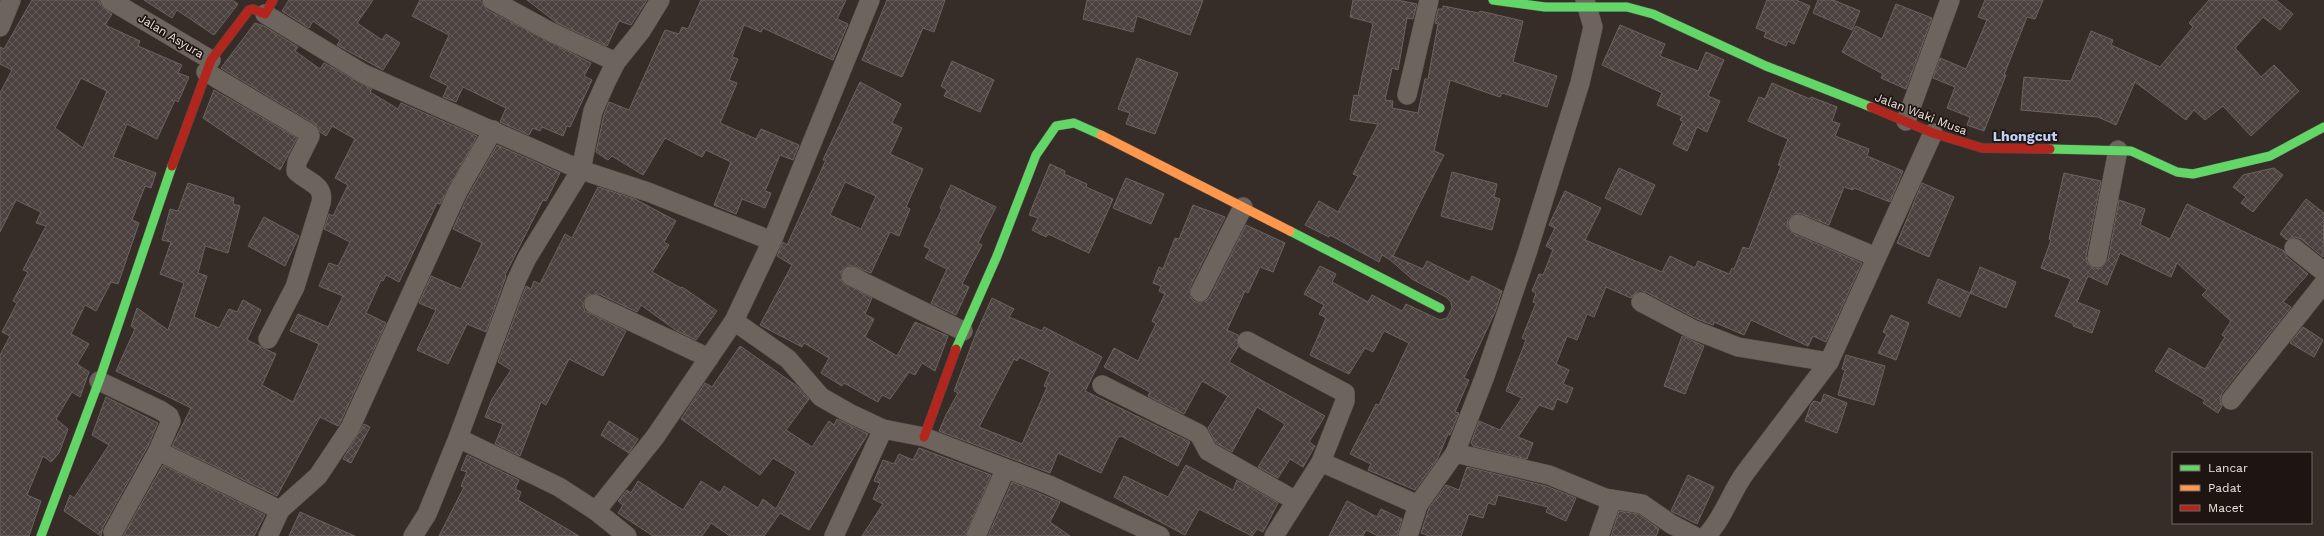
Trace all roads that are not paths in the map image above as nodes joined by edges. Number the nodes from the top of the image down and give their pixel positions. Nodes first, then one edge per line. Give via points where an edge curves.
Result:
1 (11, 0) edge
2 (110, 0) edge
3 (492, 0) edge
4 (660, 0) edge
5 (870, 0) edge
6 (1429, 0) edge
7 (1493, 0) edge
8 (1950, 0) edge
9 (1586, 3) edge
10 (269, 7) edge
11 (0, 27) edge
12 (616, 62) junction
13 (209, 66) junction
14 (1407, 95) dead end
15 (1906, 121) junction
16 (2324, 127) edge
17 (493, 130) junction
18 (1932, 133) junction
19 (2118, 150) junction
20 (581, 170) junction
21 (1243, 207) junction
22 (1798, 224) dead end
23 (772, 241) junction
24 (2294, 248) dead end
25 (1876, 257) junction
26 (2097, 258) dead end
27 (2324, 272) edge
28 (851, 276) dead end
29 (2324, 283) edge
30 (1200, 292) dead end
31 (1641, 302) dead end
32 (594, 304) dead end
33 (1440, 308) dead end
34 (734, 321) junction
35 (964, 331) junction
36 (268, 339) dead end
37 (1247, 341) dead end
38 (709, 358) junction
39 (1829, 362) junction
40 (100, 381) junction
41 (1102, 385) dead end
42 (2231, 400) dead end
43 (883, 428) junction
44 (924, 437) junction
45 (458, 438) junction
46 (158, 452) junction
47 (1456, 453) junction
48 (1321, 462) junction
49 (1005, 470) junction
50 (1605, 498) junction
51 (1296, 501) junction
52 (1418, 505) junction
53 (280, 510) junction
54 (596, 511) junction
55 (113, 532) dead end
56 (41, 536) edge
57 (268, 536) edge
58 (413, 536) edge
59 (627, 536) edge
60 (834, 536) edge
61 (976, 536) edge
62 (1160, 536) edge
63 (1274, 536) edge
64 (1408, 536) edge
65 (1599, 536) edge
66 (1694, 536) edge
67 (1706, 536) edge

1 - 11 street
2 - 13 street, Jalan Asyura
3 - 12 street via 549,32
4 - 12 street via 641,31
5 - 23 street
6 - 14 street
7 - 9 street, Jalan Waki Musa via 1544,7
8 - 15 street
9 - 15 street, Jalan Waki Musa via 1627,7 1653,14 1766,66
9 - 47 street via 1593,27 1580,83 1506,315
10 - 13 street via 249,10
10 - 17 street via 364,74
12 - 20 street via 592,111
13 - 36 street, Jalan Asyura via 242,92 309,133 296,171 321,189 323,194 295,287
13 - 40 street via 162,193
15 - 18 street, Jalan Waki Musa
16 - 19 street, Jalan Waki Musa via 2270,156 2193,174 2177,172 2137,153
17 - 20 street
17 - 53 street via 458,191 350,428 318,476
18 - 19 street, Jalan Waki Musa via 1972,146 1993,149
18 - 25 street
19 - 26 street
20 - 23 street via 648,192
20 - 45 street via 527,258 517,279
21 - 30 street
21 - 33 street
21 - 35 street via 1131,149 1074,123 1056,126 1036,155 997,256
22 - 25 street
23 - 34 street
24 - 27 street
25 - 39 street
28 - 35 street
29 - 42 street
31 - 39 street via 1692,329 1738,347
32 - 38 street
34 - 38 street
34 - 43 street via 788,359 821,397
35 - 44 street
37 - 48 street via 1344,394 1345,400
38 - 54 street via 655,437
39 - 67 street via 1745,473 1714,529
40 - 46 street via 169,416 171,426
40 - 56 street
41 - 51 street via 1199,434 1208,451
43 - 44 street
43 - 60 street
44 - 49 street
45 - 54 street via 540,477
45 - 58 street via 427,514
46 - 53 street
46 - 55 street
47 - 50 street via 1549,475
47 - 52 street
48 - 51 street
48 - 52 street
49 - 61 street
49 - 62 street via 1049,485
50 - 65 street via 1610,505
50 - 66 street via 1642,504
51 - 63 street
52 - 64 street
53 - 57 street
54 - 59 street

